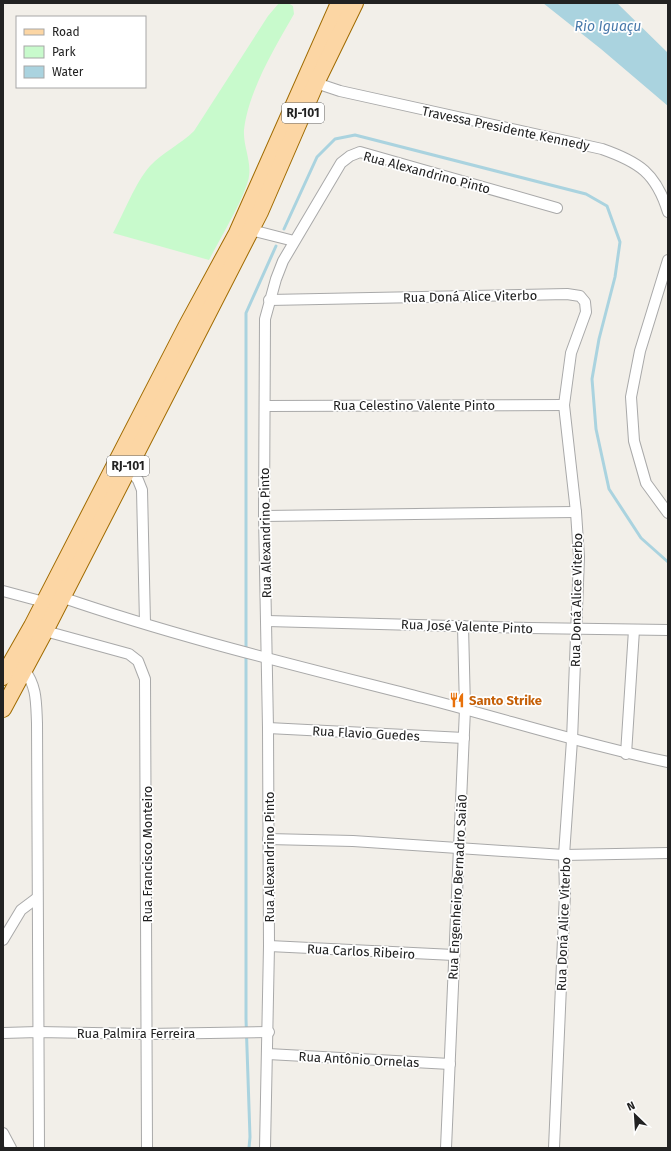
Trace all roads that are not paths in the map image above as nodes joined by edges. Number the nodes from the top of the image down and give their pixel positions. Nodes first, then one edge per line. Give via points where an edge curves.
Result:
1 (339, 3) edge
2 (355, 3) edge
3 (316, 83) junction
4 (557, 208) dead end
5 (668, 212) edge
6 (251, 230) junction
7 (294, 240) junction
8 (668, 260) edge
9 (269, 300) junction
10 (564, 405) junction
11 (265, 406) junction
12 (128, 468) junction
13 (576, 512) junction
14 (668, 513) edge
15 (264, 516) junction
16 (3, 591) edge
17 (61, 597) junction
18 (44, 602) junction
19 (267, 620) junction
20 (146, 623) junction
21 (463, 626) junction
22 (577, 629) junction
23 (634, 630) junction
24 (668, 630) edge
25 (45, 631) junction
26 (267, 658) junction
27 (24, 669) junction
28 (3, 677) edge
29 (3, 709) edge
30 (465, 709) junction
31 (268, 728) junction
32 (464, 738) junction
33 (572, 740) junction
34 (626, 754) junction
35 (668, 762) edge
36 (268, 839) junction
37 (460, 849) junction
38 (668, 853) edge
39 (564, 855) junction
40 (37, 898) junction
41 (3, 940) edge
42 (269, 946) junction
43 (454, 955) junction
44 (38, 1032) junction
45 (269, 1032) junction
46 (3, 1033) edge
47 (147, 1034) junction
48 (268, 1054) junction
49 (450, 1064) junction
50 (3, 1133) edge
51 (11, 1148) edge
52 (39, 1148) edge
53 (147, 1148) edge
54 (266, 1148) edge
55 (446, 1148) edge
56 (554, 1148) edge

1 - 18 main road, RJ-101 via 237,233
2 - 3 main road, RJ-101
3 - 5 street, Travessa Presidente Kennedy via 340,91 602,149 627,157 644,168 655,183
3 - 6 main road, RJ-101
4 - 7 street, Rua Alexandrino Pinto via 360,152 342,163
6 - 7 street
6 - 12 main road, RJ-101
7 - 9 street, Rua Alexandrino Pinto
8 - 14 street via 640,351 631,397 634,441 646,483
9 - 10 street, Rua Doná Alice Viterbo via 567,294 580,296 585,302 586,312 571,353
9 - 11 street, Rua Alexandrino Pinto via 265,318
10 - 11 street, Rua Celestino Valente Pinto
10 - 13 street, Rua Doná Alice Viterbo
11 - 15 street, Rua Alexandrino Pinto
12 - 17 main road, RJ-101
12 - 20 street via 142,490
13 - 15 street
13 - 22 street, Rua Doná Alice Viterbo via 579,557
15 - 19 street, Rua Alexandrino Pinto
16 - 18 street
17 - 20 street
17 - 25 main road, RJ-101
18 - 28 main road, RJ-101
19 - 21 street, Rua José Valente Pinto
19 - 26 street, Rua Alexandrino Pinto
20 - 26 street
21 - 22 street, Rua José Valente Pinto
21 - 30 street, Rua Engenheiro Bernadro Saiā0
22 - 23 street, Rua José Valente Pinto
22 - 33 street, Rua Doná Alice Viterbo
23 - 24 street, Rua José Valente Pinto
23 - 34 street
25 - 27 main road, RJ-101
25 - 47 street, Rua Francisco Monteiro via 125,652 138,660 144,674 147,711
26 - 30 street
26 - 31 street, Rua Alexandrino Pinto
27 - 29 main road, RJ-101
27 - 40 street via 35,690 37,723
30 - 32 street, Rua Engenheiro Bernadro Saiā0
30 - 33 street
31 - 32 street, Rua Flavio Guedes
31 - 36 street, Rua Alexandrino Pinto
32 - 37 street, Rua Engenheiro Bernadro Saiā0
33 - 34 street
33 - 39 street, Rua Doná Alice Viterbo
34 - 35 street
36 - 37 street via 353,841
36 - 42 street, Rua Alexandrino Pinto
37 - 39 street
37 - 43 street, Rua Engenheiro Bernadro Saiā0
38 - 39 street
39 - 56 street, Rua Doná Alice Viterbo via 565,893
40 - 41 street via 21,910
40 - 44 street
42 - 43 street, Rua Carlos Ribeiro
42 - 45 street, Rua Alexandrino Pinto
43 - 49 street, Rua Engenheiro Bernadro Saiā0
44 - 46 street, Rua Palmira Ferreira
44 - 47 street, Rua Palmira Ferreira
44 - 52 street
45 - 47 street, Rua Palmira Ferreira
45 - 48 street, Rua Alexandrino Pinto
47 - 53 street, Rua Francisco Monteiro
48 - 49 street, Rua Antônio Ornelas
48 - 54 street, Rua Alexandrino Pinto
49 - 55 street, Rua Engenheiro Bernadro Saiā0
50 - 51 street

